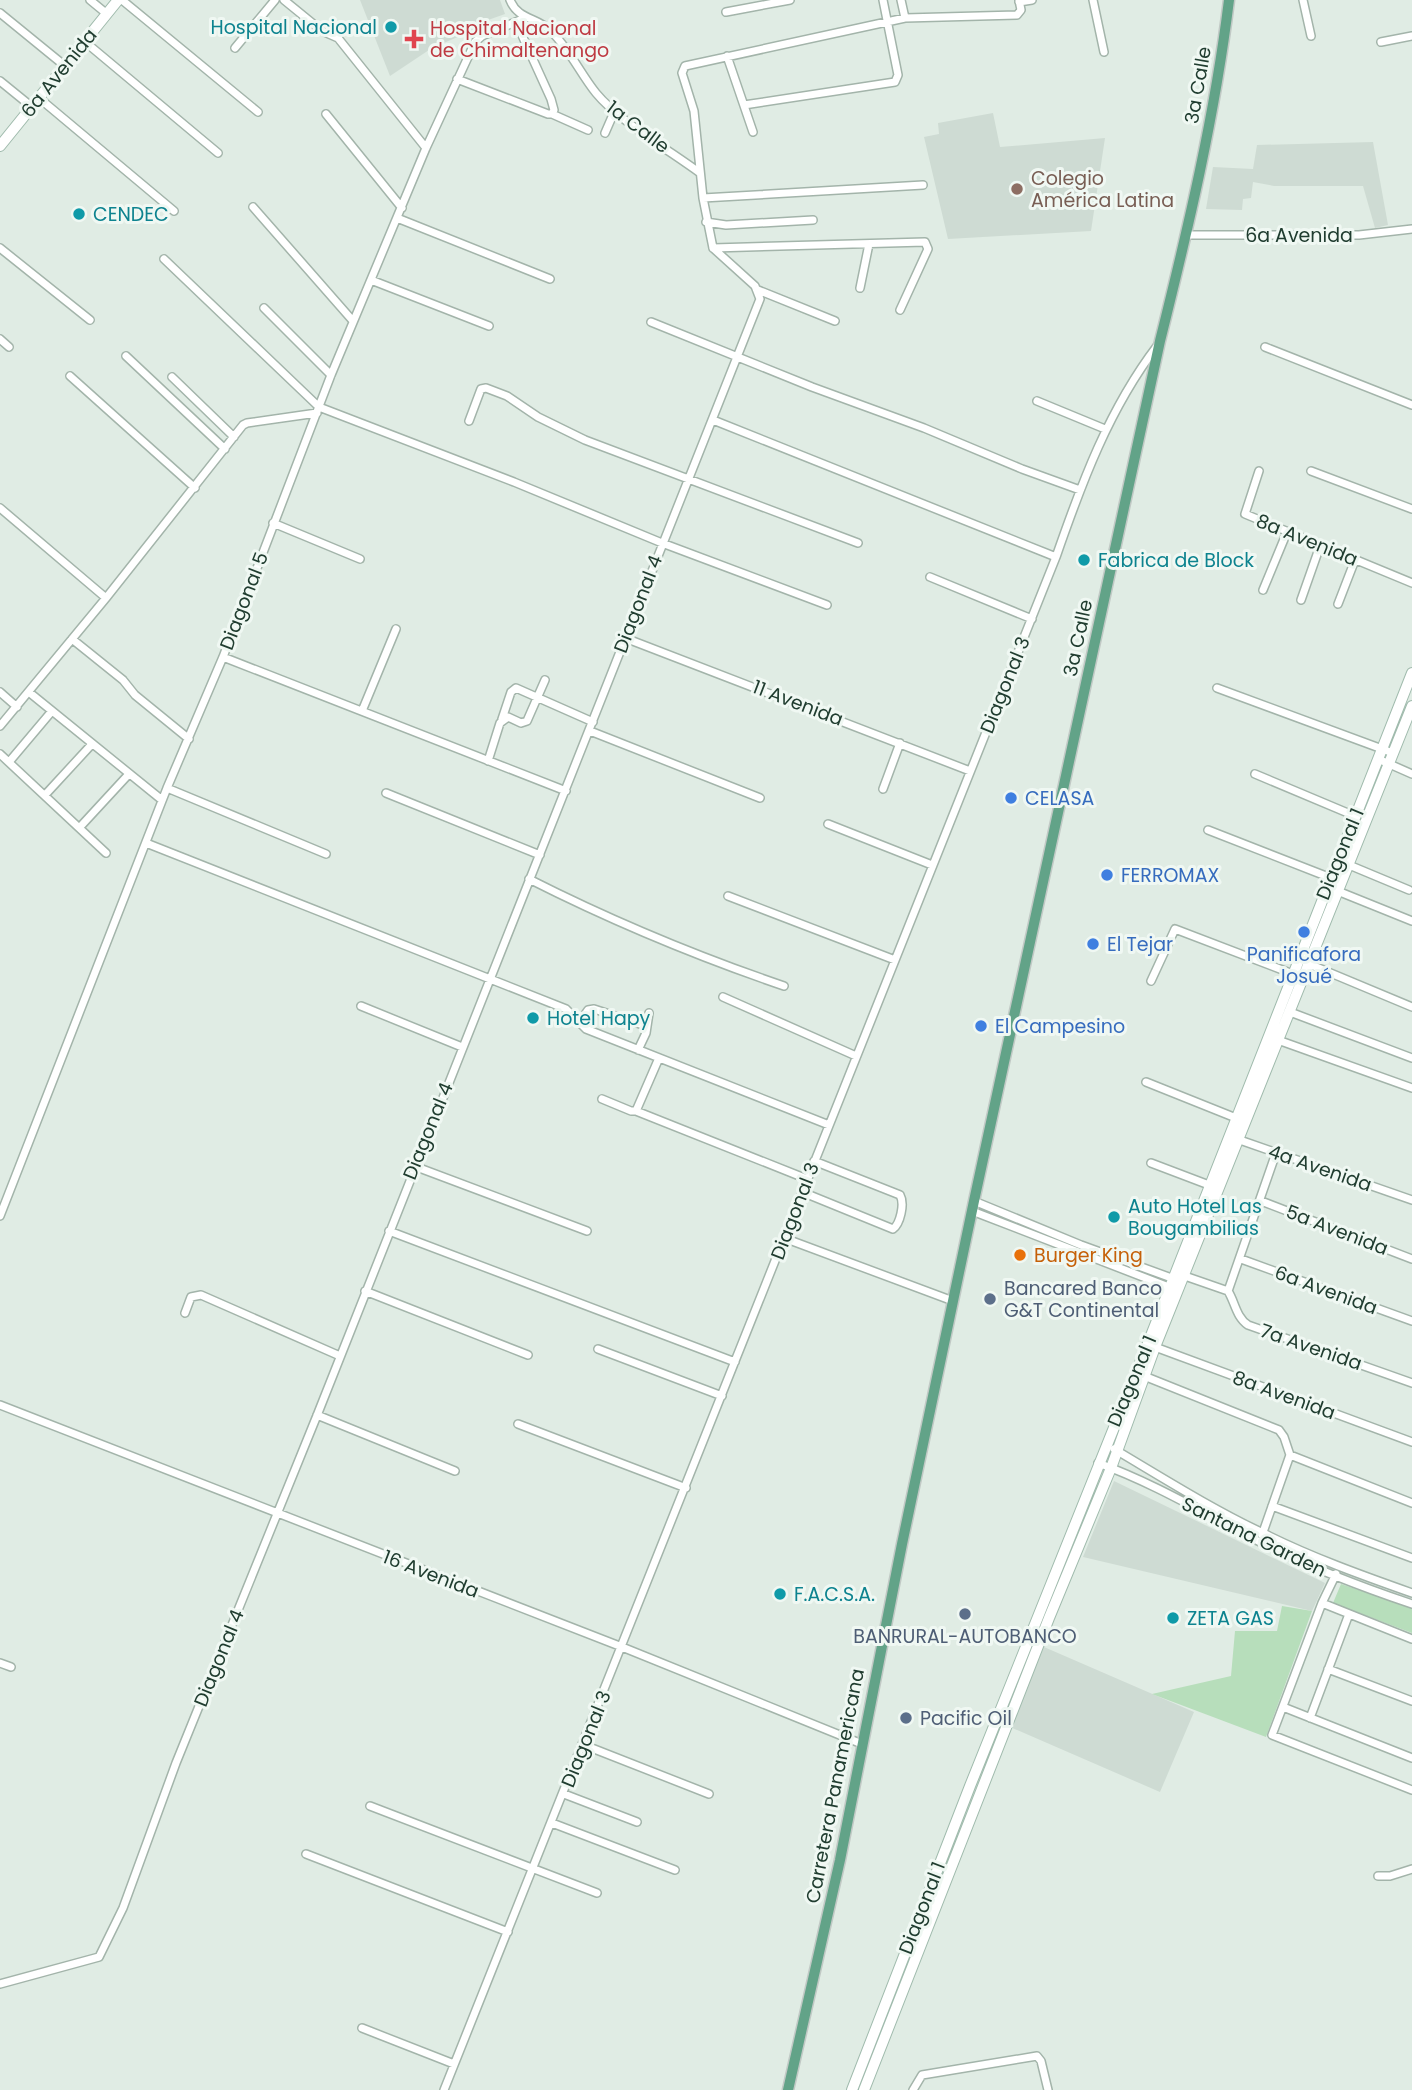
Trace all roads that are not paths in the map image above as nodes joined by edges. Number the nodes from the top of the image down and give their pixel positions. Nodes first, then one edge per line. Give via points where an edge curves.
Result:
1 (90, 0) edge
2 (120, 0) edge
3 (275, 0) edge
4 (284, 0) edge
5 (510, 0) edge
6 (790, 0) edge
7 (883, 0) edge
8 (901, 0) edge
9 (1032, 0) edge
10 (1093, 0) edge
11 (1229, 0) edge
12 (1303, 0) edge
13 (1019, 1) edge
14 (726, 12) dead end
15 (0, 13) edge
16 (107, 14) junction
17 (525, 18) junction
18 (905, 18) junction
19 (516, 22) junction
20 (886, 22) junction
21 (1311, 36) dead end
22 (1412, 36) edge
23 (85, 41) junction
24 (1381, 42) dead end
25 (235, 48) dead end
26 (1104, 52) dead end
27 (727, 56) junction
28 (65, 66) junction
29 (457, 79) junction
30 (0, 81) edge
31 (39, 98) junction
32 (744, 105) junction
33 (32, 107) junction
34 (615, 110) junction
35 (258, 112) dead end
36 (326, 114) dead end
37 (552, 114) junction
38 (588, 130) dead end
39 (753, 132) dead end
40 (605, 133) dead end
41 (0, 146) edge
42 (426, 148) junction
43 (218, 153) dead end
44 (700, 173) junction
45 (923, 185) dead end
46 (703, 198) junction
47 (253, 207) dead end
48 (402, 208) junction
49 (174, 211) dead end
50 (397, 218) junction
51 (813, 220) dead end
52 (706, 222) junction
53 (1412, 229) edge
54 (1186, 235) junction
55 (869, 244) junction
56 (0, 248) edge
57 (713, 248) junction
58 (164, 258) dead end
59 (550, 279) dead end
60 (371, 280) junction
61 (860, 288) dead end
62 (758, 290) junction
63 (264, 308) dead end
64 (900, 310) dead end
65 (90, 320) dead end
66 (353, 321) junction
67 (835, 321) dead end
68 (651, 322) dead end
69 (489, 326) dead end
70 (0, 339) edge
71 (1160, 341) junction
72 (9, 347) dead end
73 (1265, 347) dead end
74 (126, 356) dead end
75 (737, 357) junction
76 (331, 375) junction
77 (69, 376) dead end
78 (172, 377) dead end
79 (1037, 401) dead end
80 (1412, 405) edge
81 (318, 410) junction
82 (713, 419) junction
83 (469, 421) dead end
84 (1105, 429) junction
85 (234, 437) junction
86 (225, 449) junction
87 (1259, 471) dead end
88 (1311, 471) dead end
89 (687, 479) junction
90 (195, 488) junction
91 (1080, 490) junction
92 (0, 508) edge
93 (1412, 509) edge
94 (273, 523) junction
95 (1287, 532) junction
96 (662, 543) junction
97 (858, 543) dead end
98 (1320, 546) junction
99 (1056, 557) junction
100 (360, 559) dead end
101 (1355, 560) junction
102 (930, 577) dead end
103 (1412, 583) edge
104 (1263, 590) dead end
105 (106, 598) junction
106 (1301, 600) dead end
107 (1338, 604) dead end
108 (827, 605) dead end
109 (1032, 618) junction
110 (396, 629) dead end
111 (625, 638) junction
112 (72, 639) junction
113 (223, 657) junction
114 (1412, 673) edge
115 (545, 680) dead end
116 (1217, 688) dead end
117 (0, 692) edge
118 (30, 692) junction
119 (537, 698) junction
120 (1412, 706) edge
121 (17, 707) junction
122 (52, 711) junction
123 (362, 711) junction
124 (502, 719) junction
125 (593, 722) junction
126 (0, 726) edge
127 (590, 731) junction
128 (189, 739) junction
129 (900, 743) junction
130 (92, 744) junction
131 (1382, 748) junction
132 (1393, 753) junction
133 (0, 754) edge
134 (1378, 759) junction
135 (488, 761) junction
136 (9, 762) junction
137 (1389, 765) junction
138 (970, 771) junction
139 (1255, 774) dead end
140 (1412, 774) edge
141 (128, 775) junction
142 (167, 788) junction
143 (883, 789) dead end
144 (566, 791) junction
145 (386, 793) dead end
146 (45, 795) junction
147 (760, 798) dead end
148 (162, 800) junction
149 (1355, 816) junction
150 (828, 824) dead end
151 (80, 827) junction
152 (1208, 830) dead end
153 (146, 844) junction
154 (106, 853) dead end
155 (326, 853) dead end
156 (540, 855) junction
157 (1349, 864) junction
158 (932, 865) junction
159 (529, 879) junction
160 (1329, 882) junction
161 (1338, 891) junction
162 (1409, 891) dead end
163 (728, 896) dead end
164 (1412, 921) edge
165 (895, 960) junction
166 (1309, 964) junction
167 (1293, 974) junction
168 (489, 980) junction
169 (1151, 981) dead end
170 (784, 986) dead end
171 (723, 997) dead end
172 (361, 1006) dead end
173 (1412, 1007) edge
174 (1290, 1012) junction
175 (649, 1013) dead end
176 (579, 1023) junction
177 (646, 1026) junction
178 (1273, 1038) junction
179 (462, 1047) junction
180 (639, 1049) junction
181 (856, 1056) junction
182 (659, 1058) junction
183 (1412, 1058) edge
184 (1146, 1082) dead end
185 (1412, 1088) edge
186 (602, 1098) dead end
187 (636, 1111) junction
188 (1236, 1118) junction
189 (829, 1125) junction
190 (1233, 1138) junction
191 (1276, 1153) junction
192 (814, 1161) junction
193 (1151, 1163) dead end
194 (414, 1166) junction
195 (807, 1179) junction
196 (1209, 1185) junction
197 (802, 1192) junction
198 (1412, 1200) edge
199 (1261, 1201) junction
200 (973, 1206) junction
201 (0, 1216) edge
202 (1029, 1224) junction
203 (388, 1231) junction
204 (587, 1231) dead end
205 (1026, 1232) junction
206 (784, 1238) junction
207 (1241, 1259) junction
208 (1412, 1259) edge
209 (1176, 1281) junction
210 (365, 1291) junction
211 (1228, 1291) junction
212 (953, 1301) junction
213 (185, 1313) dead end
214 (1412, 1321) edge
215 (1155, 1348) junction
216 (598, 1349) dead end
217 (528, 1355) dead end
218 (340, 1356) junction
219 (735, 1362) junction
220 (1144, 1376) junction
221 (1412, 1383) edge
222 (722, 1396) junction
223 (0, 1405) edge
224 (317, 1415) junction
225 (518, 1424) dead end
226 (1412, 1442) edge
227 (1106, 1444) junction
228 (1117, 1451) junction
229 (1290, 1455) junction
230 (1098, 1463) junction
231 (1111, 1468) junction
232 (455, 1471) dead end
233 (1156, 1474) junction
234 (1151, 1487) junction
235 (686, 1488) junction
236 (1412, 1503) edge
237 (1272, 1506) junction
238 (277, 1513) junction
239 (1262, 1533) junction
240 (1260, 1542) junction
241 (1412, 1558) edge
242 (1339, 1567) junction
243 (1335, 1577) junction
244 (1412, 1593) edge
245 (1322, 1603) junction
246 (1412, 1604) edge
247 (1349, 1614) junction
248 (1412, 1639) edge
249 (622, 1647) junction
250 (0, 1663) edge
251 (11, 1667) dead end
252 (1328, 1669) junction
253 (1412, 1701) edge
254 (1283, 1707) junction
255 (1310, 1718) junction
256 (862, 1744) junction
257 (583, 1745) junction
258 (1412, 1758) edge
259 (1412, 1790) edge
260 (564, 1794) junction
261 (709, 1794) dead end
262 (370, 1807) dead end
263 (637, 1822) dead end
264 (552, 1823) junction
265 (306, 1854) dead end
266 (1412, 1868) edge
267 (534, 1870) junction
268 (675, 1870) dead end
269 (1378, 1876) dead end
270 (597, 1894) dead end
271 (508, 1932) junction
272 (0, 1984) edge
273 (362, 2028) dead end
274 (454, 2064) junction
275 (444, 2090) edge
276 (788, 2090) edge
277 (852, 2090) edge
278 (864, 2090) edge
279 (913, 2090) edge
280 (1048, 2090) edge

1 - 16 street
2 - 16 main road, 6a Avenida
2 - 35 street
3 - 25 street
4 - 42 street via 338,38
5 - 17 street
6 - 14 street
7 - 20 street
8 - 18 street
9 - 13 street
10 - 26 street
11 - 54 main road, 3a Calle
12 - 21 street
13 - 18 street via 1017,15
15 - 28 street
16 - 23 main road, 6a Avenida
17 - 19 street, Diagonal 5
17 - 34 street, 1a Calle via 550,30 596,93
18 - 20 street
19 - 29 street, Diagonal 5 via 478,38
19 - 37 street via 551,99
20 - 27 street
20 - 32 street via 898,75 895,82
22 - 24 street
23 - 28 main road, 6a Avenida
23 - 43 street
27 - 32 street
27 - 44 street via 682,69 694,111
28 - 31 main road, 6a Avenida
29 - 37 street
29 - 42 street, Diagonal 5
30 - 33 street
31 - 33 main road, 6a Avenida
31 - 49 street
32 - 39 street
33 - 41 main road, 6a Avenida
34 - 40 street
34 - 44 street, 1a Calle
36 - 48 street
37 - 38 street
42 - 48 street, Diagonal 5
44 - 46 street
45 - 46 street
46 - 52 street
47 - 66 street
48 - 50 street, Diagonal 5
50 - 59 street
50 - 60 street, Diagonal 5
51 - 52 street
52 - 57 street
53 - 54 street, 6a Avenida via 1359,235
54 - 71 main road, 3a Calle
55 - 57 street
55 - 61 street
55 - 64 street via 921,242 928,246
56 - 65 street
57 - 62 street
58 - 81 street
60 - 66 street, Diagonal 5
60 - 69 street
62 - 67 street
62 - 75 street, Diagonal 4 via 760,299
63 - 76 street
66 - 76 street, Diagonal 5
68 - 75 street
70 - 72 street
71 - 84 street, Diagonal 3
71 - 200 main road, 3a Calle
73 - 80 street
74 - 86 street
75 - 82 street, Diagonal 4
75 - 91 street
76 - 81 street, Diagonal 5
77 - 90 street
78 - 85 street
79 - 84 street
81 - 85 street via 247,423
81 - 94 street, Diagonal 5
81 - 96 street via 514,482
82 - 89 street, Diagonal 4
82 - 99 street
83 - 89 street via 483,388 507,396 585,440
84 - 91 street, Diagonal 3
85 - 86 street
86 - 90 street
87 - 95 street, 8a Avenida via 1245,514
88 - 93 street
89 - 96 street, Diagonal 4
89 - 97 street
90 - 105 street
91 - 99 street, Diagonal 3
92 - 105 street
94 - 100 street
94 - 113 street, Diagonal 5
95 - 98 street, 8a Avenida
95 - 104 street
96 - 108 street
96 - 111 street, Diagonal 4
98 - 101 street, 8a Avenida
98 - 106 street
99 - 109 street, Diagonal 3
101 - 103 street, 8a Avenida
101 - 107 street
102 - 109 street
105 - 112 street
109 - 138 street, Diagonal 3
110 - 123 street
111 - 125 street, Diagonal 4
111 - 129 street, 11 Avenida
112 - 118 street
112 - 128 street
113 - 123 street
113 - 128 street, Diagonal 5
114 - 131 main road, Diagonal 1
115 - 119 street
116 - 131 street
117 - 121 street
118 - 121 street
118 - 122 street
119 - 124 street via 527,721
119 - 124 street via 514,688
119 - 125 street
120 - 132 main road, Diagonal 1
121 - 126 street
122 - 130 street
122 - 136 street
123 - 135 street
124 - 135 street
125 - 127 street, Diagonal 4
127 - 144 street, Diagonal 4
127 - 147 street
128 - 142 street, Diagonal 5
129 - 138 street, 11 Avenida
129 - 143 street
130 - 141 street
130 - 146 street
131 - 132 street
131 - 134 main road, Diagonal 1
132 - 137 main road, Diagonal 1
133 - 136 street
134 - 137 street
134 - 149 main road, Diagonal 1
135 - 144 street
136 - 146 street
137 - 140 street
137 - 157 main road, Diagonal 1
138 - 158 street, Diagonal 3
139 - 149 street
141 - 148 street
141 - 151 street
142 - 148 street, Diagonal 5
142 - 155 street
144 - 156 street, Diagonal 4
145 - 156 street
146 - 151 street
148 - 153 street, Diagonal 5
149 - 160 main road, Diagonal 1
150 - 158 street
151 - 154 street
152 - 160 street
153 - 168 street
153 - 201 street, Diagonal 5
156 - 159 street, Diagonal 4
157 - 161 main road, Diagonal 1
157 - 162 street
158 - 165 street, Diagonal 3
159 - 168 street, Diagonal 4
159 - 170 street via 654,938
160 - 161 street
160 - 167 main road, Diagonal 1
161 - 164 street
161 - 166 main road, Diagonal 1
163 - 165 street
165 - 181 street, Diagonal 3
166 - 173 street
166 - 174 main road, Diagonal 1
167 - 169 street via 1175,929
167 - 178 main road, Diagonal 1
168 - 176 street via 566,1009
168 - 179 street, Diagonal 4
171 - 181 street
172 - 179 street
174 - 178 main road, Diagonal 1
174 - 183 street
175 - 177 street
176 - 177 street via 587,1010 594,1009
176 - 180 street
177 - 180 street
178 - 185 street
178 - 188 main road, Diagonal 1
178 - 190 main road, Diagonal 1
179 - 194 street, Diagonal 4
180 - 182 street
181 - 189 street, Diagonal 3
182 - 187 street
182 - 189 street
184 - 188 street
186 - 187 street
187 - 195 street
188 - 190 main road, Diagonal 1
189 - 192 street, Diagonal 3
190 - 191 street, 4a Avenida
190 - 196 main road, Diagonal 1
190 - 209 main road, Diagonal 1
191 - 198 street, 4a Avenida
191 - 199 street
192 - 195 street, Diagonal 3
192 - 197 street via 901,1195 897,1226 893,1229
193 - 196 street
194 - 203 street, Diagonal 4
194 - 204 street
195 - 197 street, Diagonal 3
196 - 209 main road, Diagonal 1
197 - 206 street, Diagonal 3
199 - 207 street
199 - 208 street, 5a Avenida
200 - 202 street
200 - 205 street
200 - 212 main road, Carretera Panamericana
202 - 205 street
202 - 209 street
203 - 210 street, Diagonal 4
203 - 219 street
205 - 209 street
206 - 212 street
206 - 219 street, Diagonal 3
207 - 211 street
207 - 214 street, 6a Avenida
209 - 211 street
209 - 215 main road, Diagonal 1
209 - 227 main road, Diagonal 1
210 - 217 street
210 - 218 street, Diagonal 4
211 - 221 street, 7a Avenida via 1248,1325
212 - 256 main road, Carretera Panamericana
213 - 218 street via 191,1297 201,1295
215 - 220 main road, Diagonal 1
215 - 226 street, 8a Avenida
216 - 222 street
218 - 224 street, Diagonal 4
219 - 222 street, Diagonal 3
220 - 228 main road, Diagonal 1
220 - 229 street via 1270,1425 1284,1437
222 - 235 street, Diagonal 3
223 - 238 street, 16 Avenida
224 - 232 street
224 - 238 street, Diagonal 4
225 - 235 street
227 - 228 street, Santana Garden
227 - 230 main road, Diagonal 1
228 - 231 main road, Diagonal 1
228 - 233 street, Santana Garden
229 - 236 street
229 - 237 street
230 - 231 street, Santana Garden
230 - 277 main road, Diagonal 1
231 - 234 street, Santana Garden
231 - 278 main road, Diagonal 1
233 - 234 street
233 - 239 street, Santana Garden
234 - 240 street, Santana Garden
235 - 249 street, Diagonal 3
237 - 239 street
237 - 241 street
238 - 249 street, 16 Avenida
238 - 272 street, Diagonal 4 via 103,1953 94,1960
239 - 240 street
239 - 242 street, Santana Garden
240 - 243 street, Santana Garden
242 - 243 street
242 - 244 street, Santana Garden
243 - 245 street
243 - 246 street, Santana Garden
245 - 247 street
245 - 254 street
247 - 248 street
247 - 252 street
249 - 256 street, 16 Avenida
249 - 257 street, Diagonal 3
250 - 251 street
252 - 253 street
252 - 255 street
254 - 255 street
254 - 259 street via 1272,1735
255 - 258 street
256 - 276 main road, Carretera Panamericana
257 - 260 street, Diagonal 3
257 - 261 street
260 - 263 street
260 - 264 street, Diagonal 3
262 - 267 street
264 - 267 street, Diagonal 3
264 - 268 street
265 - 271 street
266 - 269 street
267 - 270 street
267 - 271 street, Diagonal 3
271 - 274 street, Diagonal 3
273 - 274 street
274 - 275 street, Diagonal 3
279 - 280 street via 922,2075 1029,2056 1041,2061

